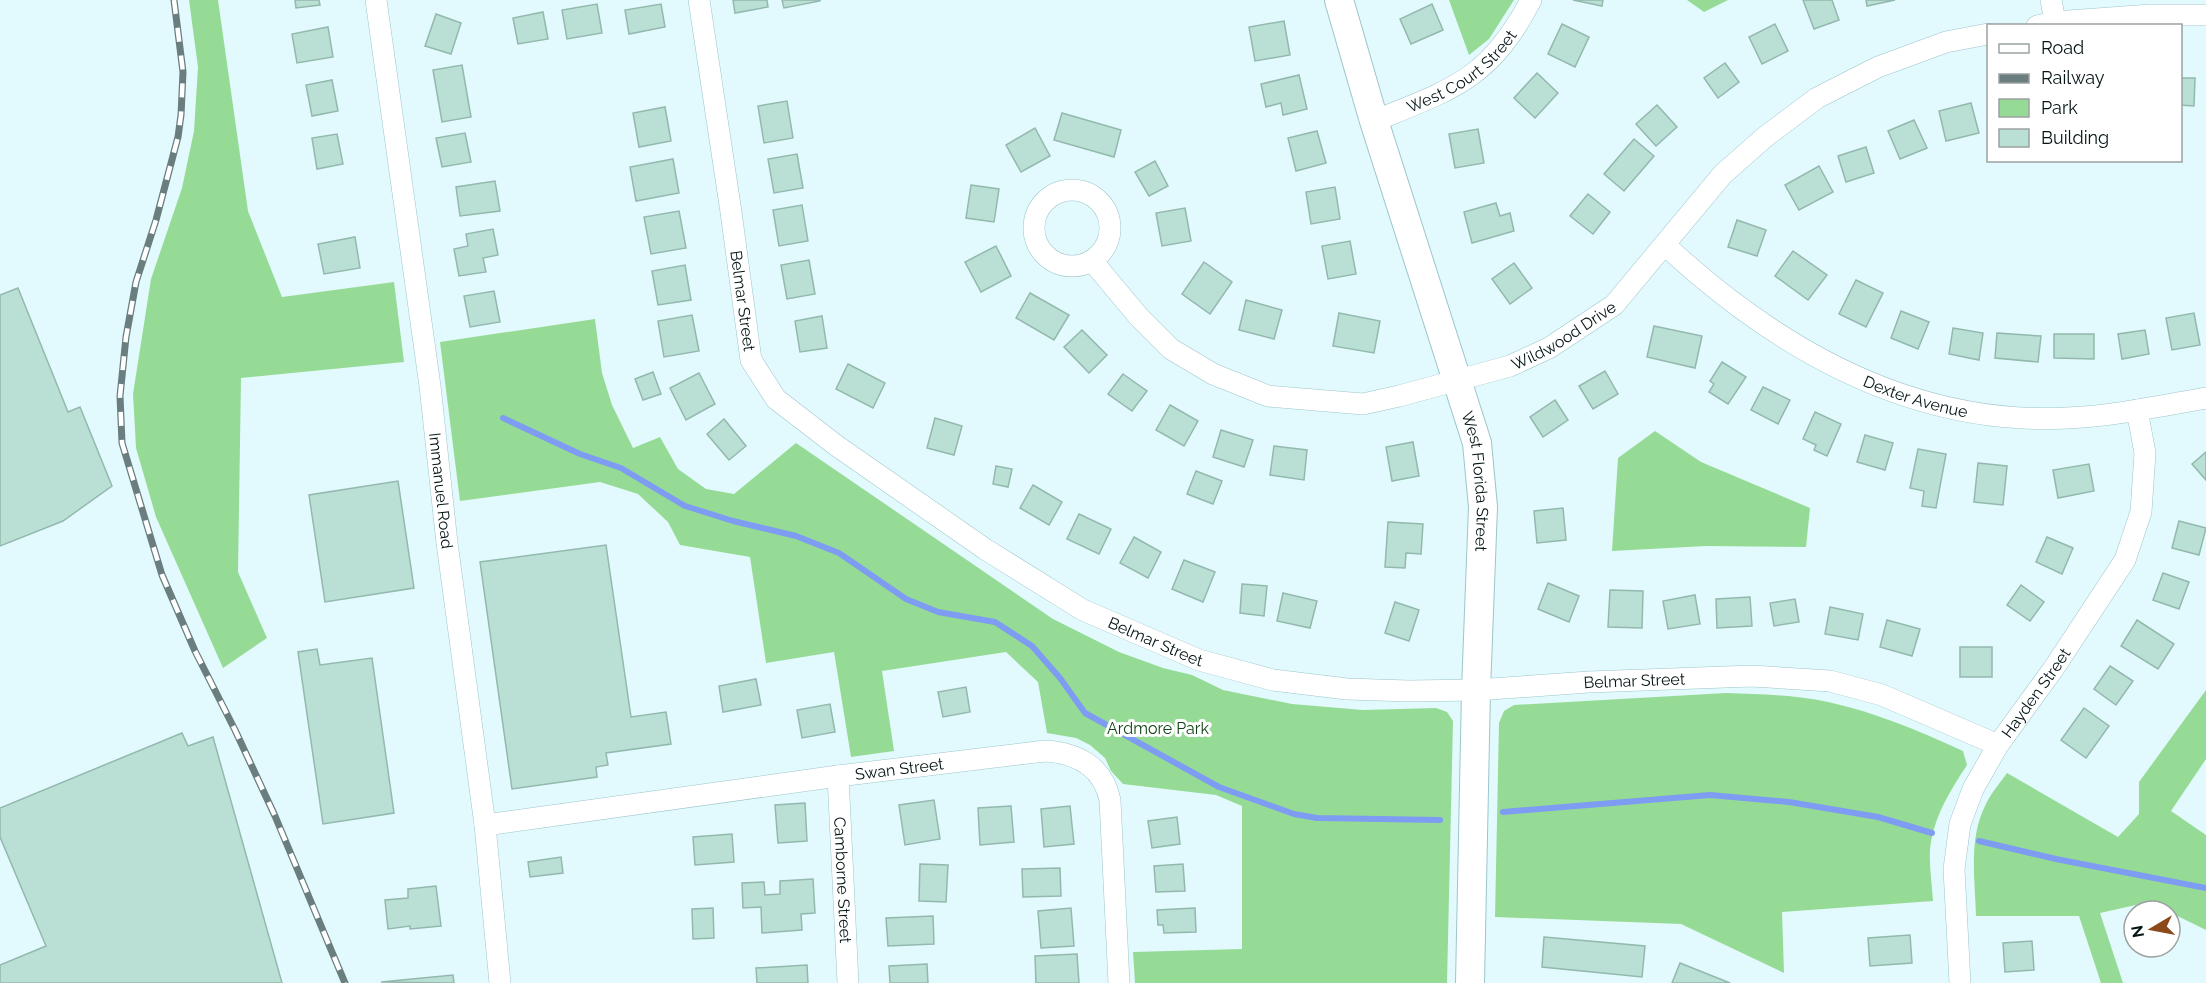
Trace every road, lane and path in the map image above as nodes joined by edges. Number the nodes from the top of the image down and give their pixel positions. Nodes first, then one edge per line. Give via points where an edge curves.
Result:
1 (376, 0) edge
2 (699, 0) edge
3 (1339, 0) edge
4 (1531, 0) edge
5 (2051, 0) edge
6 (2206, 15) edge
7 (2046, 24) edge
8 (1987, 34) edge
9 (1374, 121) junction
10 (1665, 245) junction
11 (1093, 262) dead end
12 (1458, 381) junction
13 (2206, 398) edge
14 (2137, 410) junction
15 (1476, 690) junction
16 (1998, 745) junction
17 (838, 776) junction
18 (485, 825) junction
19 (500, 983) edge
20 (848, 983) edge
21 (1119, 983) edge
22 (1470, 983) edge
23 (1960, 983) edge

1 - 18 street, Immanuel Road
2 - 15 street, Belmar Street via 751,360 776,399 985,549 1083,610 1199,660 1273,680 1347,689
3 - 9 street, West Florida Street
4 - 9 street, West Court Street via 1494,57 1466,81
5 - 7 street
6 - 7 street via 2151,15
8 - 10 street, Wildwood Drive via 1946,42 1878,67 1817,98 1723,174
9 - 12 street, West Florida Street
10 - 12 street, Wildwood Drive via 1614,305 1583,326 1510,366
10 - 14 street, Dexter Avenue via 1740,309 1840,370 1886,390 1951,410 2014,418 2067,418
11 - 12 street, Wildwood Drive via 1171,349 1213,374 1268,396 1362,404
12 - 15 street, West Florida Street via 1477,443 1483,507
13 - 14 street, Dexter Avenue
14 - 16 street, Hayden Street via 2145,453 2141,512 2125,560
15 - 16 street, Belmar Street via 1752,676 1830,681 1882,695
15 - 22 street, West Florida Street
16 - 23 street, Hayden Street via 1973,789 1960,824 1954,869
17 - 18 street, Swan Street
17 - 20 street, Camborne Street
17 - 21 street, Swan Street via 1045,750 1072,755 1094,768 1108,789 1110,800
18 - 19 street, Immanuel Road

